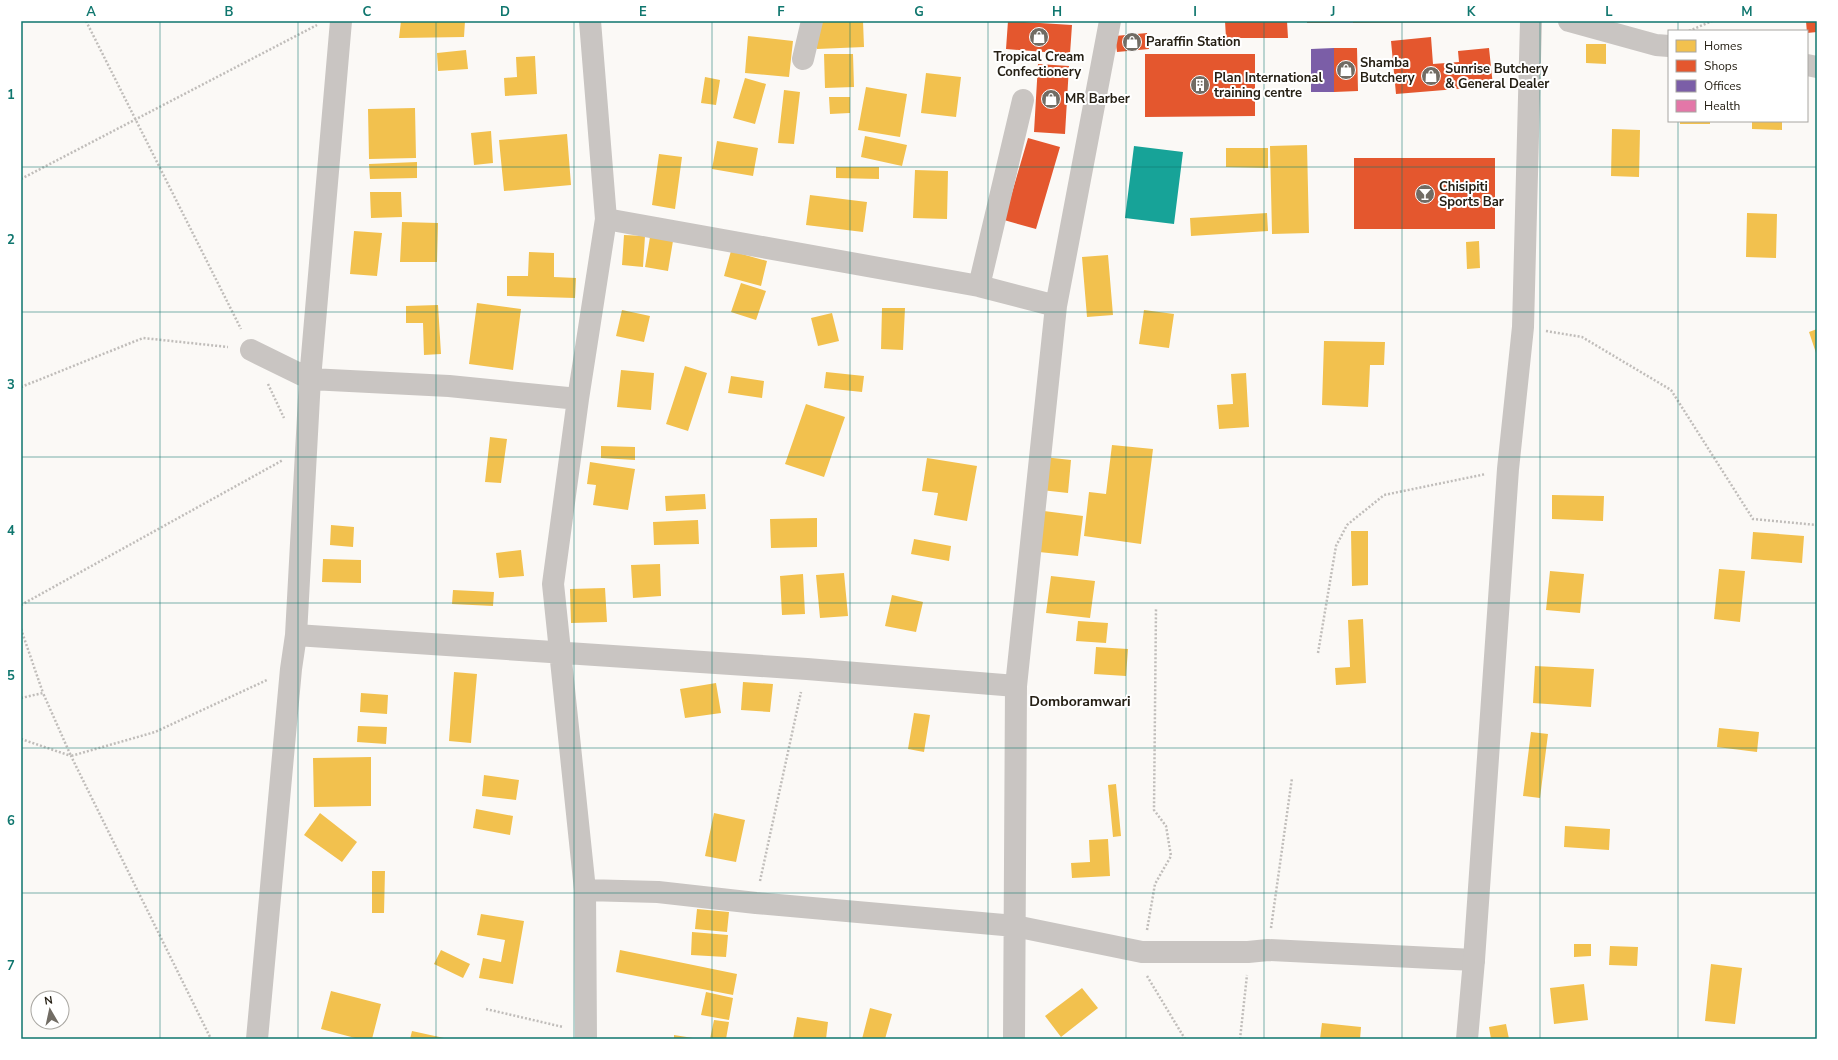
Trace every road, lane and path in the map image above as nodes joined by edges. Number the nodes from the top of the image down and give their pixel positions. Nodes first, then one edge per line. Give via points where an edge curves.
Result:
1 (86, 21) edge
2 (341, 21) edge
3 (590, 21) edge
4 (812, 21) edge
5 (1110, 21) edge
6 (1531, 21) edge
7 (1569, 21) edge
8 (1712, 21) edge
9 (318, 25) dead end
10 (1690, 30) edge
11 (1668, 46) edge
12 (803, 59) dead end
13 (1023, 100) dead end
14 (135, 120) junction
15 (21, 179) edge
16 (606, 219) junction
17 (979, 286) junction
18 (1056, 306) junction
19 (1523, 327) junction
20 (252, 350) junction
21 (310, 379) junction
22 (21, 387) edge
23 (578, 399) junction
24 (285, 421) dead end
25 (286, 458) dead end
26 (1508, 469) junction
27 (1817, 525) edge
28 (21, 605) edge
29 (1156, 608) dead end
30 (21, 630) edge
31 (296, 635) junction
32 (24, 639) junction
33 (21, 643) edge
34 (559, 652) junction
35 (1318, 653) dead end
36 (291, 669) junction
37 (806, 669) junction
38 (1016, 686) junction
39 (43, 693) junction
40 (21, 698) edge
41 (21, 739) edge
42 (71, 756) junction
43 (1292, 778) dead end
44 (585, 890) junction
45 (756, 903) junction
46 (1015, 926) junction
47 (1258, 951) junction
48 (1142, 952) junction
49 (1474, 960) junction
50 (486, 1009) dead end
51 (586, 1036) edge
52 (211, 1039) edge
53 (257, 1039) edge
54 (1014, 1039) edge
55 (1184, 1039) edge
56 (1240, 1039) edge
57 (1467, 1039) edge

1 - 14 path
2 - 21 street
3 - 16 street
4 - 12 street
5 - 18 street
6 - 19 street
7 - 11 street via 1656,45
8 - 10 path
9 - 14 path
13 - 17 street
14 - 15 path
14 - 20 path
16 - 17 street
16 - 23 street
17 - 18 street
18 - 38 street
19 - 26 street
19 - 27 path via 1582,337 1671,390 1753,519
20 - 21 street
20 - 22 path via 143,338
20 - 24 path
21 - 23 street via 449,386
21 - 31 street
23 - 34 street via 553,584
25 - 28 path
26 - 35 path via 1384,495 1347,526 1336,546
26 - 49 street
29 - 48 path via 1154,810 1166,826 1171,856 1155,884
30 - 32 path
31 - 34 street
31 - 36 street
32 - 33 path
32 - 39 path
34 - 37 street
34 - 44 street
36 - 42 path via 155,732
36 - 53 street
37 - 38 street
37 - 45 path
38 - 46 street
39 - 40 path
39 - 42 path
41 - 42 path
42 - 52 path
43 - 47 path
44 - 45 street via 658,892
44 - 51 street
45 - 46 street
46 - 48 street
46 - 54 street
47 - 48 street
47 - 49 street
47 - 56 path via 1246,990
48 - 55 path via 1146,974
49 - 57 street
50 - 51 path

